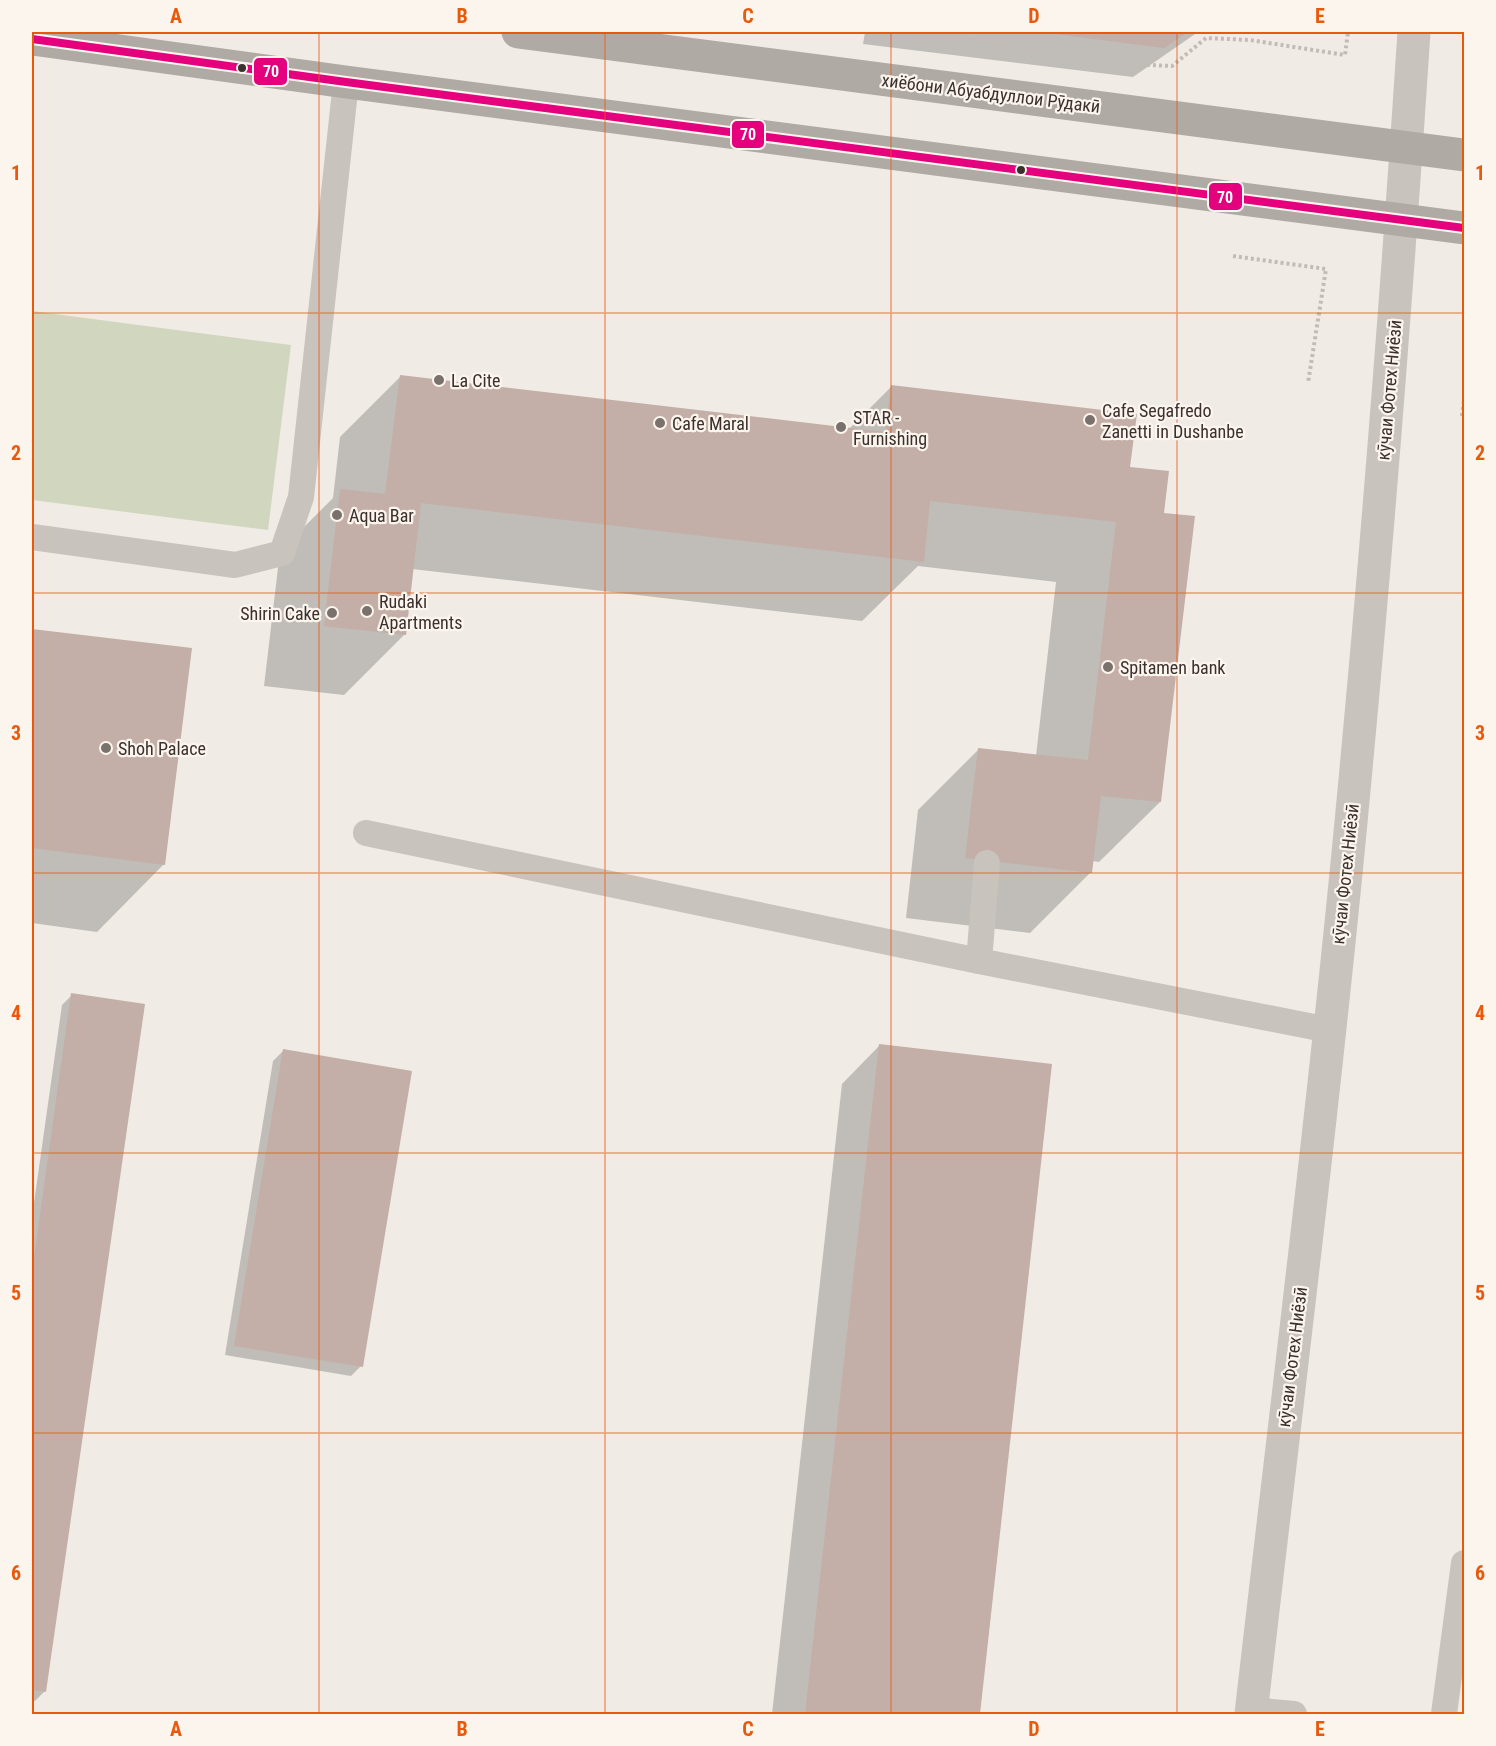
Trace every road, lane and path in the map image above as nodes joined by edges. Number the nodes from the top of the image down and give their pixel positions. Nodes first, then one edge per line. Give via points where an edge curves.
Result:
1 (518, 32) edge
2 (921, 32) edge
3 (1348, 32) edge
4 (1414, 32) edge
5 (32, 39) edge
6 (346, 82) junction
7 (1407, 147) junction
8 (1464, 155) edge
9 (1402, 220) junction
10 (1464, 228) edge
11 (1233, 255) dead end
12 (1308, 382) dead end
13 (1464, 400) edge
14 (1462, 416) dead end
15 (32, 537) edge
16 (366, 832) dead end
17 (987, 863) dead end
18 (979, 961) junction
19 (1329, 1030) junction
20 (1464, 1572) edge
21 (1252, 1712) edge
22 (1294, 1714) edge
23 (1444, 1714) edge

1 - 7 highway, хиёбони Абуабдуллои Рӯдакӣ
2 - 3 path via 1123,64 1172,66 1206,38 1250,40 1345,55
4 - 7 street, кӯчаи Фотех Ниёзӣ
5 - 6 highway
6 - 9 highway
6 - 15 lane via 301,497 282,554 235,566
7 - 8 highway, хиёбони Абуабдуллои Рӯдакӣ
7 - 9 street, кӯчаи Фотех Ниёзӣ
9 - 10 highway
9 - 19 street, кӯчаи Фотех Ниёзӣ via 1357,758
11 - 12 path via 1326,269
13 - 14 path
16 - 18 lane
17 - 18 lane
18 - 19 lane
19 - 21 street, кӯчаи Фотех Ниёзӣ
20 - 23 lane
21 - 22 lane

